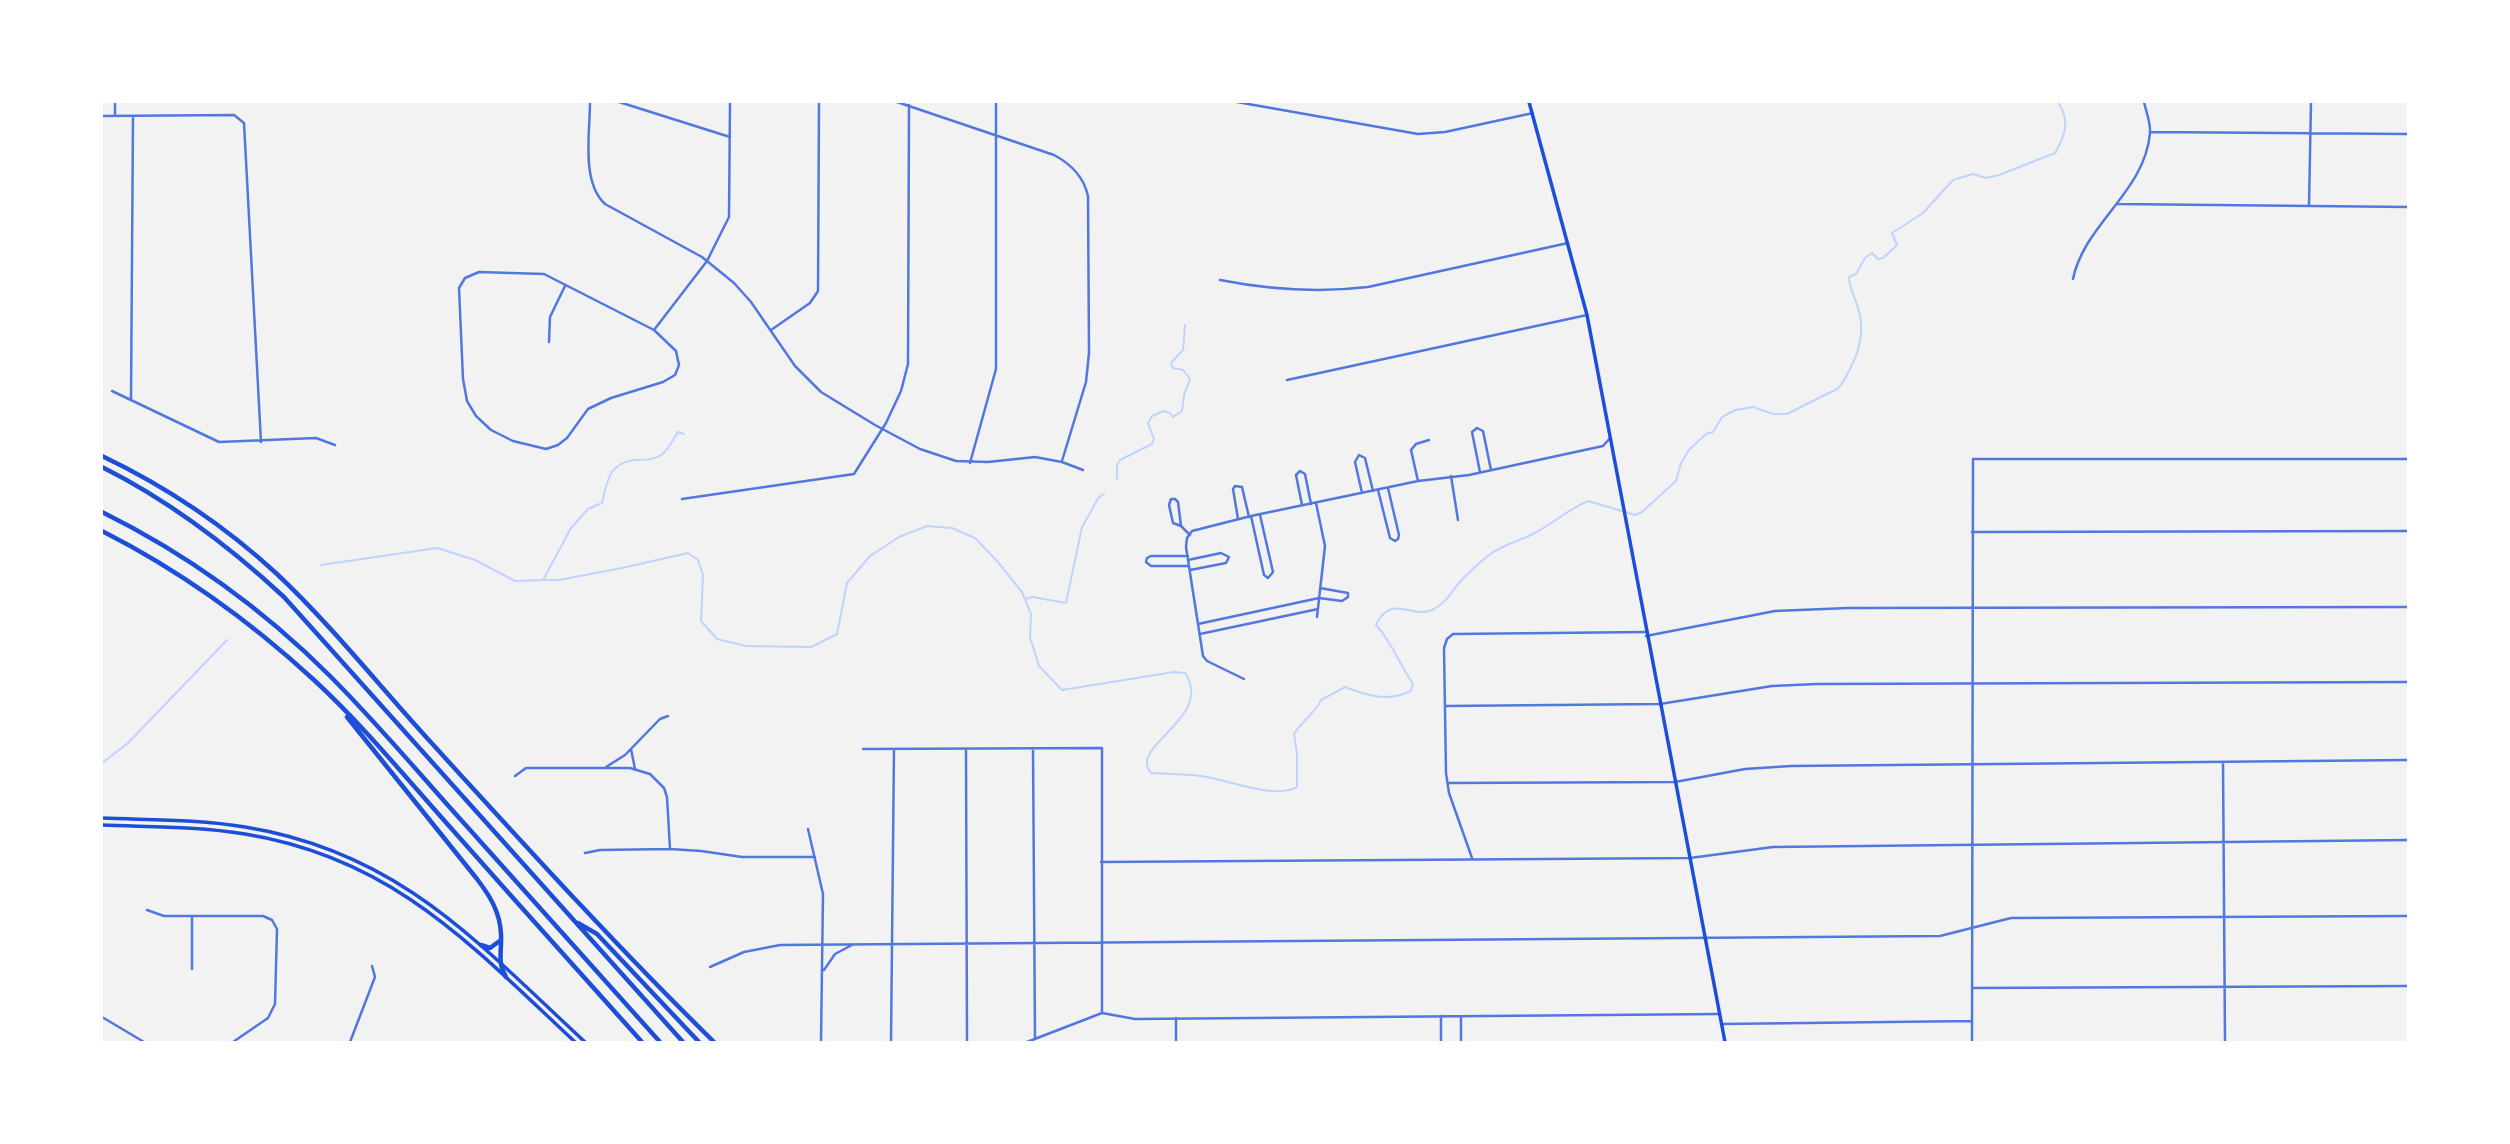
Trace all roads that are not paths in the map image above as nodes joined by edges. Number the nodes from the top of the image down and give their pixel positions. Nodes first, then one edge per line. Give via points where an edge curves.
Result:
1 (114, 102) edge
2 (590, 102) edge
3 (619, 102) edge
4 (730, 102) edge
5 (819, 102) edge
6 (897, 102) edge
7 (996, 102) edge
8 (1237, 102) edge
9 (1529, 102) edge
10 (2144, 102) edge
11 (2311, 102) edge
12 (909, 105) junction
13 (1533, 113) junction
14 (102, 116) edge
15 (115, 116) junction
16 (133, 116) junction
17 (2151, 132) junction
18 (2310, 134) junction
19 (2409, 134) edge
20 (996, 135) junction
21 (730, 137) junction
22 (2118, 204) junction
23 (2309, 206) junction
24 (2409, 207) edge
25 (1569, 243) junction
26 (707, 261) junction
27 (2073, 279) dead end
28 (1220, 280) dead end
29 (565, 284) junction
30 (1587, 315) junction
31 (654, 330) junction
32 (771, 330) junction
33 (549, 342) dead end
34 (1287, 380) dead end
35 (112, 391) dead end
36 (131, 400) junction
37 (882, 429) junction
38 (1609, 438) junction
39 (1429, 440) dead end
40 (261, 442) junction
41 (335, 444) dead end
42 (102, 456) edge
43 (2409, 459) edge
44 (1062, 462) junction
45 (970, 463) junction
46 (102, 467) edge
47 (1083, 470) dead end
48 (1491, 470) junction
49 (1480, 472) junction
50 (1451, 476) junction
51 (1418, 481) junction
52 (1388, 488) junction
53 (1378, 490) junction
54 (1373, 491) junction
55 (1362, 494) junction
56 (682, 499) dead end
57 (1316, 503) junction
58 (1311, 504) junction
59 (1302, 506) junction
60 (102, 512) edge
61 (1260, 514) junction
62 (1250, 517) junction
63 (1238, 519) junction
64 (1458, 520) dead end
65 (1181, 526) junction
66 (102, 531) edge
67 (2409, 531) edge
68 (1972, 532) junction
69 (1189, 535) junction
70 (1188, 558) junction
71 (1189, 568) junction
72 (1320, 588) junction
73 (1319, 598) junction
74 (2409, 607) edge
75 (1972, 608) junction
76 (1318, 609) junction
77 (1317, 617) dead end
78 (1198, 624) junction
79 (1200, 634) junction
80 (1646, 634) junction
81 (1244, 679) dead end
82 (1972, 682) junction
83 (2409, 682) edge
84 (332, 697) junction
85 (1660, 704) junction
86 (1446, 706) junction
87 (668, 716) dead end
88 (894, 748) junction
89 (1033, 748) junction
90 (631, 749) junction
91 (863, 749) dead end
92 (966, 750) junction
93 (2409, 760) edge
94 (2222, 761) junction
95 (1972, 763) junction
96 (603, 768) junction
97 (635, 769) junction
98 (515, 776) dead end
99 (1675, 782) junction
100 (1448, 783) junction
101 (102, 818) edge
102 (157, 820) junction
103 (102, 825) edge
104 (157, 827) junction
105 (808, 829) dead end
106 (2409, 839) edge
107 (2224, 842) junction
108 (1972, 844) junction
109 (670, 849) junction
110 (585, 853) dead end
111 (815, 857) junction
112 (1690, 858) junction
113 (1472, 859) junction
114 (1101, 862) junction
115 (147, 910) dead end
116 (192, 916) junction
117 (2409, 916) edge
118 (2224, 918) junction
119 (573, 919) junction
120 (1972, 927) junction
121 (1705, 938) junction
122 (501, 939) junction
123 (966, 942) junction
124 (1034, 943) junction
125 (1102, 943) junction
126 (824, 944) junction
127 (857, 944) junction
128 (892, 944) junction
129 (481, 945) junction
130 (500, 963) junction
131 (372, 966) dead end
132 (710, 967) dead end
133 (192, 969) dead end
134 (506, 977) junction
135 (823, 977) junction
136 (2409, 986) edge
137 (2225, 987) junction
138 (1972, 988) junction
139 (1102, 1013) junction
140 (1720, 1014) junction
141 (1441, 1016) junction
142 (102, 1017) edge
143 (1461, 1017) junction
144 (1176, 1018) junction
145 (1972, 1021) junction
146 (1722, 1024) junction
147 (1035, 1039) junction
148 (144, 1042) edge
149 (233, 1042) edge
150 (350, 1042) edge
151 (575, 1042) edge
152 (585, 1042) edge
153 (642, 1042) edge
154 (660, 1042) edge
155 (683, 1042) edge
156 (699, 1042) edge
157 (714, 1042) edge
158 (821, 1042) edge
159 (891, 1042) edge
160 (967, 1042) edge
161 (1027, 1042) edge
162 (1176, 1042) edge
163 (1441, 1042) edge
164 (1461, 1042) edge
165 (1726, 1042) edge
166 (1972, 1042) edge
167 (2225, 1042) edge

1 - 15 street
2 - 26 street via 594,191 605,204
3 - 21 street
4 - 21 street
5 - 32 street via 818,291 810,303
6 - 12 street
7 - 20 street
8 - 13 street via 1418,134
9 - 13 main road
10 - 17 street
11 - 18 street
12 - 20 street
12 - 37 street via 908,364 901,391
13 - 25 main road
14 - 15 street
15 - 16 street
16 - 36 street
16 - 40 street via 225,115 242,120
17 - 18 street
17 - 22 street via 2138,172
18 - 19 street
18 - 23 street
20 - 44 street via 1063,160 1086,185 1089,353 1086,382
20 - 45 street via 996,369
21 - 26 street via 729,217
22 - 23 street
22 - 27 street via 2077,261
23 - 24 street
25 - 28 street via 1348,289 1280,290
25 - 30 main road
26 - 31 street
26 - 32 street via 734,283
29 - 31 street
29 - 31 street via 544,274 479,272 465,278 459,288 467,401 491,430 546,449 567,438 588,409 675,375 679,365 676,351
29 - 33 street via 550,317
30 - 34 street
30 - 38 main road
32 - 37 street via 795,366 821,392
35 - 36 street
36 - 40 street via 219,442
37 - 45 street via 920,449
37 - 56 street via 854,474
38 - 48 street via 1602,446
38 - 80 main road
39 - 51 street via 1411,450
40 - 41 street via 316,438
42 - 157 highway via 191,506 276,574
43 - 68 street via 1973,460
44 - 45 street via 1035,457
44 - 47 street
46 - 119 highway via 195,522 284,597
48 - 49 street
48 - 49 street via 1483,431 1477,428 1472,435
49 - 50 street
50 - 51 street
50 - 64 street
51 - 52 street
52 - 53 street
52 - 53 street via 1399,535 1395,541 1390,538
53 - 54 street
54 - 55 street
54 - 55 street via 1362,454 1355,462
55 - 57 street
57 - 58 street
57 - 72 street via 1325,546
58 - 59 street
58 - 59 street via 1305,474 1300,471 1296,475
59 - 61 street
60 - 154 highway via 210,577 321,667
61 - 62 street
61 - 62 street via 1273,572 1268,578
62 - 63 street
62 - 63 street via 1242,488 1235,486
63 - 69 street
65 - 65 street via 1178,502 1171,499 1172,521
65 - 69 street
66 - 84 highway via 215,599
67 - 68 street
68 - 75 street
69 - 70 street
70 - 71 street
70 - 71 street via 1221,553 1229,557 1226,563
70 - 71 street via 1152,556 1146,562
71 - 78 street
72 - 73 street
72 - 73 street via 1349,595 1342,601
73 - 76 street
73 - 78 street
74 - 75 street
75 - 80 street via 1775,611
75 - 82 street
76 - 77 street
76 - 79 street
78 - 79 street
79 - 81 street via 1207,661
80 - 85 main road
80 - 86 street via 1453,634 1444,648
82 - 83 street
82 - 85 street via 1772,686
82 - 95 street
84 - 122 highway via 485,889 499,917
84 - 153 highway
85 - 86 street
85 - 99 main road
86 - 100 street
87 - 90 street
88 - 91 street
88 - 92 street
88 - 128 street
89 - 92 street
89 - 114 street via 1102,748
89 - 124 street
90 - 96 street
90 - 97 street
92 - 123 street
93 - 94 street
94 - 95 street
94 - 107 street
95 - 99 street via 1745,769
95 - 108 street
96 - 97 street
96 - 98 street via 526,768
97 - 109 street via 650,774 664,788
99 - 100 street
99 - 112 main road
100 - 113 street
101 - 102 main road
102 - 104 main road
102 - 129 main road via 246,827 335,852 413,891
103 - 104 main road
104 - 134 main road via 245,834 343,862 425,907
105 - 111 street
106 - 107 street
107 - 108 street
107 - 118 street
108 - 112 street via 1766,847
108 - 120 street
109 - 110 street
109 - 111 street via 742,857
111 - 126 street via 823,894
112 - 113 street
112 - 121 main road
113 - 114 street
114 - 125 street
115 - 116 street
116 - 133 street
116 - 149 street via 264,916 275,925 275,1004 268,1018
117 - 118 street
118 - 120 street via 2011,918
118 - 137 street
119 - 155 highway
119 - 156 highway via 597,934
120 - 121 street via 1940,936
120 - 138 street
121 - 125 street
121 - 140 main road
122 - 129 highway via 490,948
122 - 130 highway
123 - 124 street
123 - 128 street
123 - 160 street
124 - 125 street
124 - 147 street
125 - 139 street
126 - 127 street
126 - 132 street via 767,946
126 - 135 street
127 - 128 street
127 - 135 street via 835,954
128 - 159 street
129 - 130 main road
130 - 134 highway
130 - 152 main road
131 - 150 street via 375,977
134 - 151 main road
135 - 158 street
136 - 137 street
137 - 138 street
137 - 167 street
138 - 145 street
139 - 144 street via 1135,1019
139 - 147 street
140 - 143 street
140 - 146 main road
141 - 143 street
141 - 144 street
141 - 163 street
142 - 148 street
143 - 164 street
144 - 162 street
145 - 146 street
145 - 166 street
146 - 165 main road
147 - 161 street

